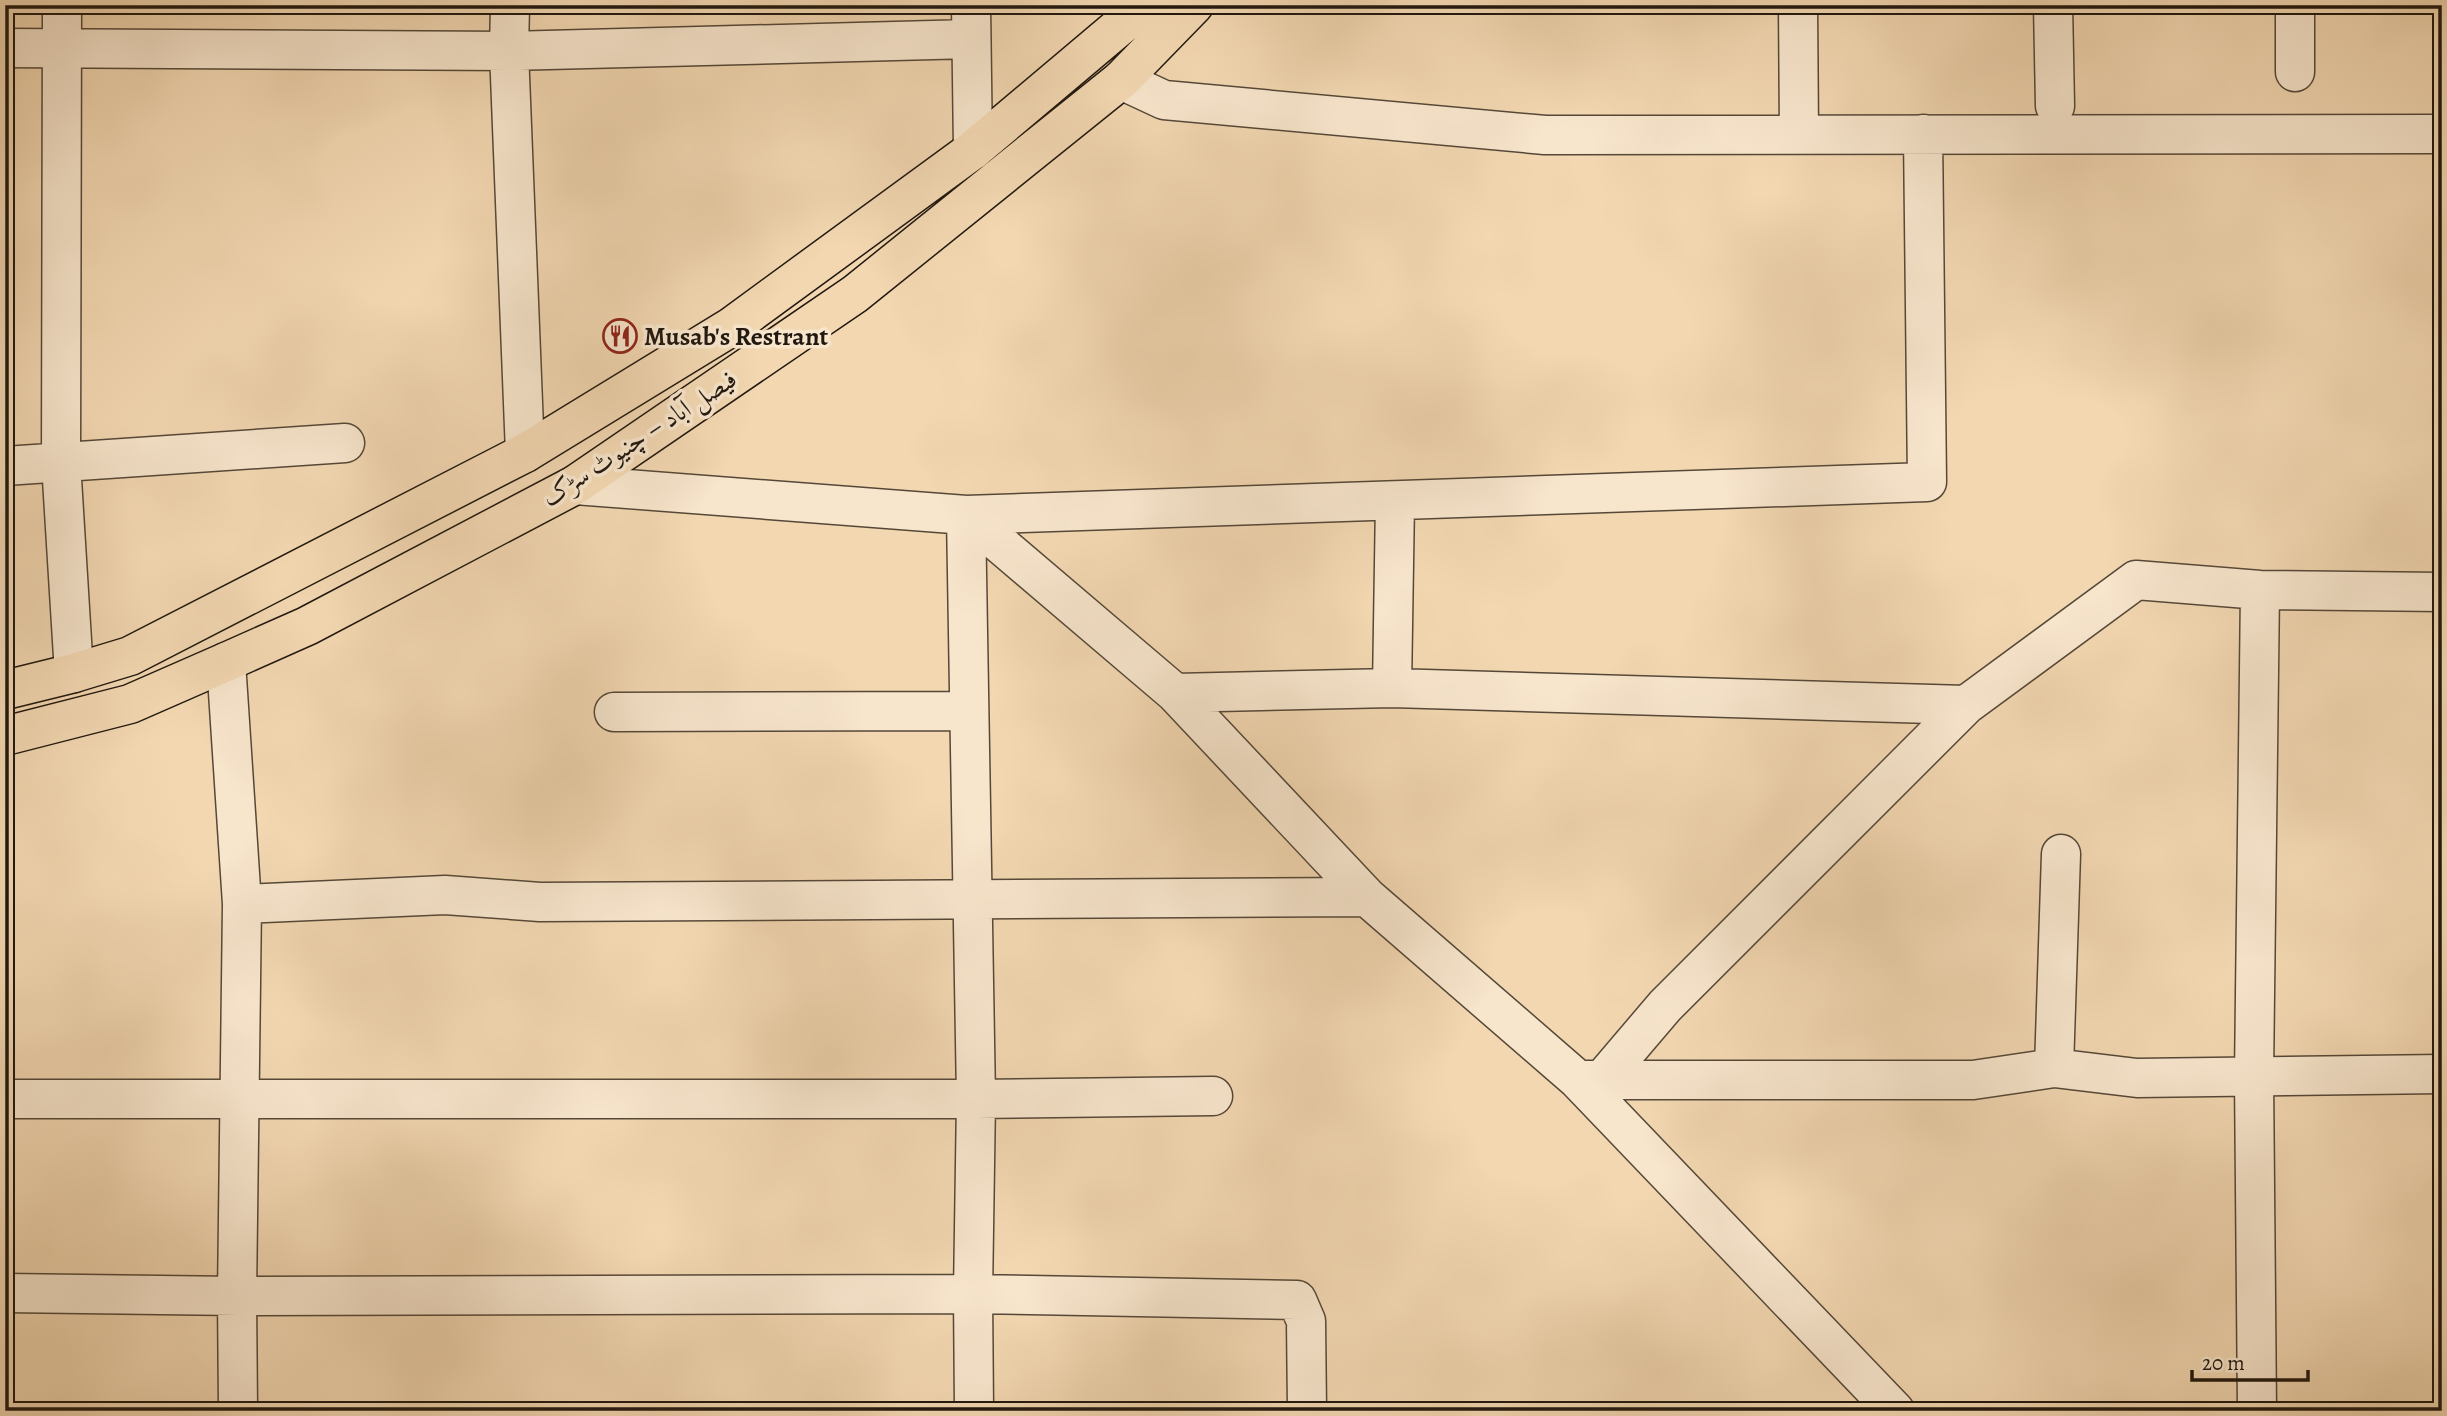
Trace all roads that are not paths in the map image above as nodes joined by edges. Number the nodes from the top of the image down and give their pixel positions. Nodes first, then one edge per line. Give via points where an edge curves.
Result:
1 (62, 5) edge
2 (510, 5) edge
3 (1145, 5) edge
4 (1194, 5) edge
5 (1798, 5) edge
6 (2053, 5) edge
7 (2295, 5) edge
8 (971, 22) edge
9 (5, 48) edge
10 (64, 49) junction
11 (509, 51) junction
12 (2295, 72) dead end
13 (1121, 80) junction
14 (2055, 106) dead end
15 (1799, 134) junction
16 (1923, 134) junction
17 (2437, 134) dead end
18 (973, 150) junction
19 (345, 443) dead end
20 (525, 453) junction
21 (61, 463) junction
22 (5, 466) edge
23 (575, 485) junction
24 (1395, 501) junction
25 (965, 515) junction
26 (2260, 590) junction
27 (2442, 592) edge
28 (226, 663) junction
29 (74, 673) junction
30 (1392, 688) junction
31 (5, 690) edge
32 (1175, 693) junction
33 (1966, 705) junction
34 (969, 711) junction
35 (614, 712) dead end
36 (5, 736) edge
37 (2061, 854) dead end
38 (1367, 897) junction
39 (973, 899) junction
40 (243, 904) junction
41 (2053, 1068) junction
42 (2442, 1074) edge
43 (2254, 1076) junction
44 (1590, 1080) junction
45 (1213, 1096) dead end
46 (5, 1099) edge
47 (976, 1099) junction
48 (240, 1100) junction
49 (5, 1293) edge
50 (973, 1294) junction
51 (237, 1296) junction
52 (238, 1411) edge
53 (974, 1411) edge
54 (1307, 1411) edge
55 (1895, 1411) edge
56 (2257, 1411) edge

1 - 10 street
2 - 11 street
3 - 18 highway, فیصل آباد – چنیوٹ سڑک
4 - 13 highway, فیصل آباد – چنیوٹ سڑک
5 - 15 street
6 - 14 street
7 - 12 street
8 - 11 street
8 - 18 street
9 - 10 street
10 - 11 street
10 - 21 street
11 - 20 street
13 - 15 street via 1164,100 1545,135
13 - 23 highway, فیصل آباد – چنیوٹ سڑک via 855,293
15 - 16 street
16 - 17 street
16 - 24 street via 1927,482
18 - 20 highway, فیصل آباد – چنیوٹ سڑک via 731,327
19 - 21 street
20 - 29 highway, فیصل آباد – چنیوٹ سڑک via 130,656
21 - 22 street
21 - 29 street
23 - 25 street
23 - 28 highway, فیصل آباد – چنیوٹ سڑک via 307,626
24 - 25 street
24 - 30 street
25 - 32 street
25 - 34 street
26 - 27 street
26 - 33 street via 2136,580
26 - 43 street
28 - 36 highway, فیصل آباد – چنیوٹ سڑک via 130,704
28 - 40 street
29 - 31 highway, فیصل آباد – چنیوٹ سڑک
30 - 32 street
30 - 33 street
32 - 38 street
33 - 44 street
34 - 35 street
34 - 39 street
37 - 41 street
38 - 39 street
38 - 44 street
39 - 40 street via 540,902 445,895
39 - 47 street
40 - 48 street
41 - 43 street via 2137,1078
41 - 44 street via 1973,1080
42 - 43 street
43 - 56 street
44 - 55 street
45 - 47 street
46 - 48 street
47 - 48 street
47 - 50 street
48 - 51 street
49 - 51 street
50 - 51 street
50 - 53 street
50 - 54 street via 1297,1300 1306,1321
51 - 52 street

